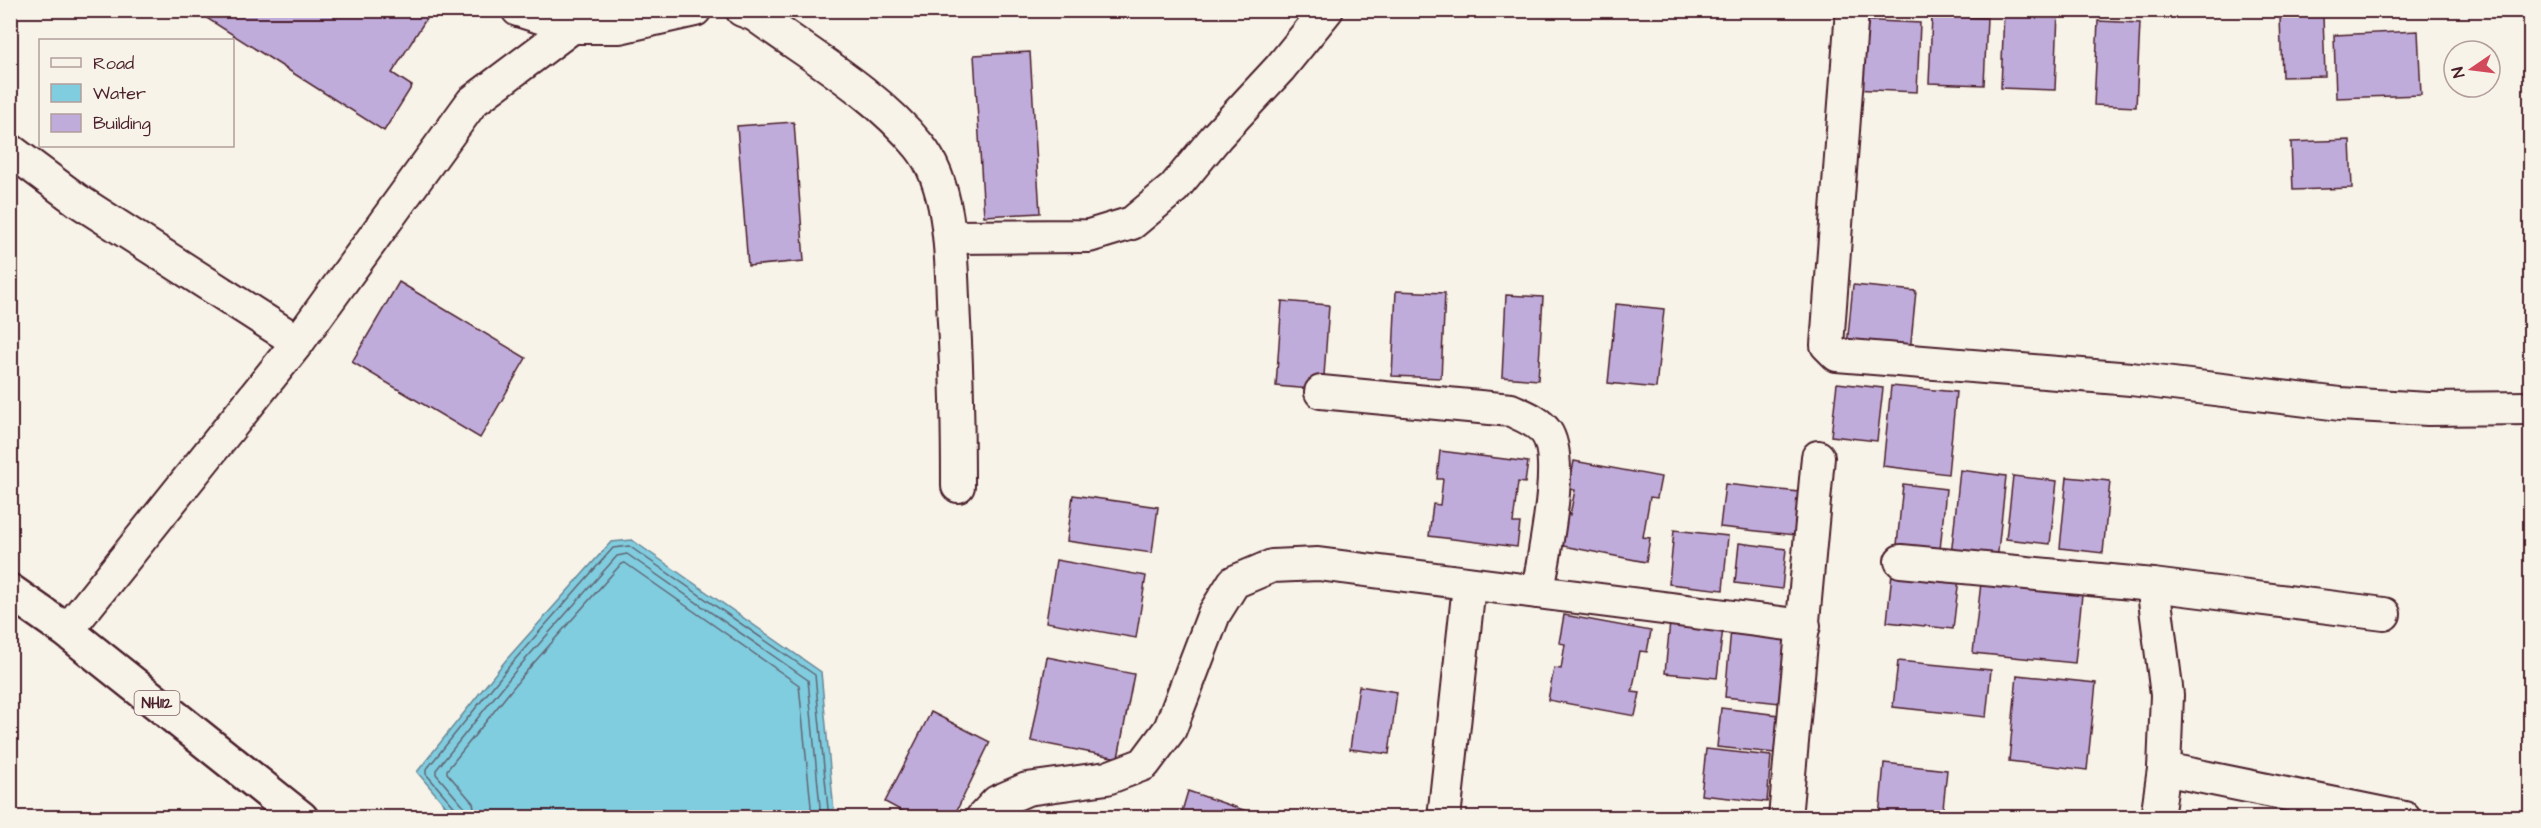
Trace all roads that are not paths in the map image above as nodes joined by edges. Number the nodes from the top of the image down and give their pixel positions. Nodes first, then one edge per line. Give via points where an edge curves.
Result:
1 (518, 10) edge
2 (695, 10) edge
3 (742, 10) edge
4 (1327, 10) edge
5 (1852, 10) edge
6 (572, 27) junction
7 (10, 150) edge
8 (950, 237) junction
9 (298, 342) junction
10 (1321, 392) dead end
11 (2530, 408) edge
12 (1818, 457) dead end
13 (958, 486) dead end
14 (1901, 561) dead end
15 (1469, 585) junction
16 (2153, 585) junction
17 (10, 591) edge
18 (1538, 592) junction
19 (2384, 614) dead end
20 (1804, 626) junction
21 (67, 631) junction
22 (2164, 769) junction
23 (301, 818) edge
24 (982, 818) edge
25 (1444, 818) edge
26 (1785, 818) edge
27 (2157, 818) edge
28 (2404, 818) edge

1 - 6 street
2 - 6 street via 620,27
3 - 8 street via 755,15 850,82 920,147 940,185
4 - 8 street via 1174,188 1132,223 1089,236
5 - 11 street via 1827,345 1837,355 2131,380 2340,404 2428,409
6 - 9 street via 472,102
7 - 9 street via 77,200
8 - 13 street
9 - 21 street
10 - 18 street via 1511,411 1533,420 1546,431 1553,444 1555,462
12 - 20 street
14 - 16 street
15 - 18 street
15 - 24 street via 1318,564 1272,566 1234,582 1214,614 1170,729 1144,764 1107,778 1027,789 997,802
15 - 25 street
16 - 19 street
16 - 22 street via 2168,695
17 - 21 highway, NH112
18 - 20 street
20 - 26 street
21 - 23 highway, NH112
22 - 27 street
22 - 28 street

